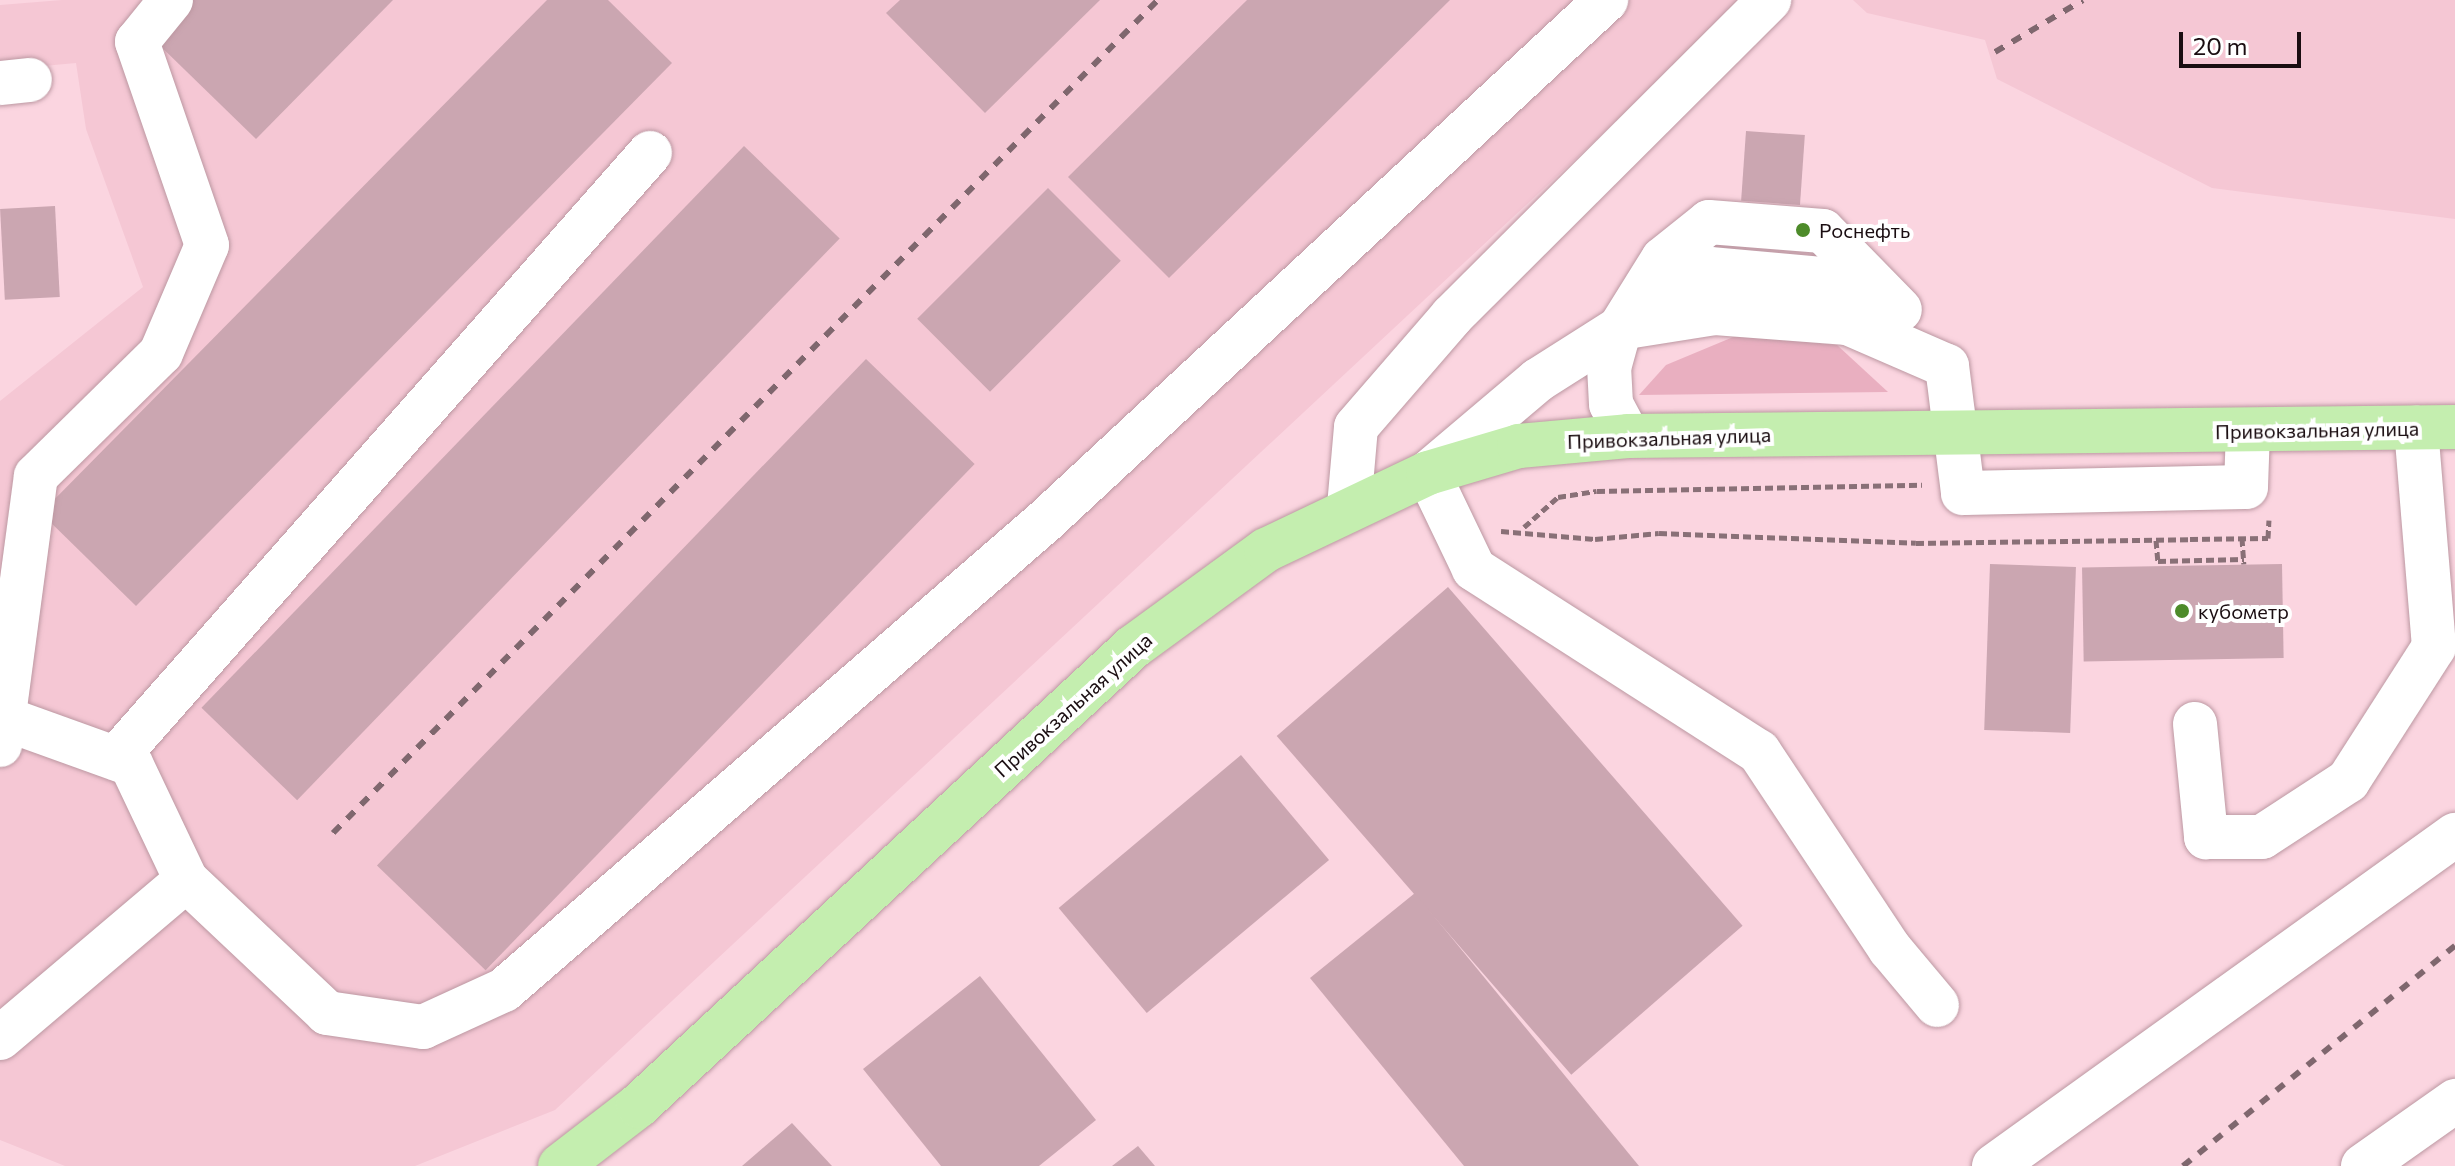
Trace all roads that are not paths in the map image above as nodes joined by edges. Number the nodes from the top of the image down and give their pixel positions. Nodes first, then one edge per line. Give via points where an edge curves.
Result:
1 (171, 0) edge
2 (1606, 0) edge
3 (1769, 0) edge
4 (650, 153) dead end
5 (1766, 226) junction
6 (1780, 274) junction
7 (1900, 310) junction
8 (1620, 328) junction
9 (1947, 366) junction
10 (2436, 428) edge
11 (1960, 431) junction
12 (2248, 431) junction
13 (2069, 434) junction
14 (1628, 436) junction
15 (1428, 473) junction
16 (2070, 489) junction
17 (1349, 507) junction
18 (2195, 724) dead end
19 (2, 732) edge
20 (116, 758) junction
21 (2455, 835) edge
22 (186, 880) junction
23 (1937, 1005) dead end
24 (0, 1038) edge
25 (2455, 1101) edge
26 (560, 1166) edge
27 (1994, 1166) edge
28 (2363, 1166) edge

1 - 19 lane via 137,42 207,245 161,353 36,476
2 - 22 lane via 1045,521 504,990 423,1027 327,1013
3 - 17 lane via 1452,316 1356,427
4 - 20 lane
5 - 6 lane
5 - 7 lane via 1823,231
5 - 8 lane via 1709,222 1663,259
6 - 7 lane via 1833,280
6 - 8 lane via 1710,269
7 - 9 lane
8 - 9 lane via 1715,313 1848,323
8 - 14 lane via 1609,368 1611,404
8 - 15 lane via 1538,380
9 - 11 lane
10 - 12 main road, Привокзальная улица
10 - 18 lane via 2434,647 2348,781 2262,837 2206,837
11 - 13 main road, Привокзальная улица
11 - 14 main road, Привокзальная улица
11 - 16 lane via 1963,493
12 - 13 main road, Привокзальная улица
12 - 16 lane via 2246,487
13 - 16 lane
14 - 15 main road, Привокзальная улица via 1519,446
15 - 17 main road, Привокзальная улица
15 - 23 lane via 1474,569 1759,752 1890,949
17 - 26 main road, Привокзальная улица via 1266,550 1133,647 638,1106
19 - 20 lane
20 - 22 lane via 131,764
21 - 27 lane
22 - 24 lane
25 - 28 lane

